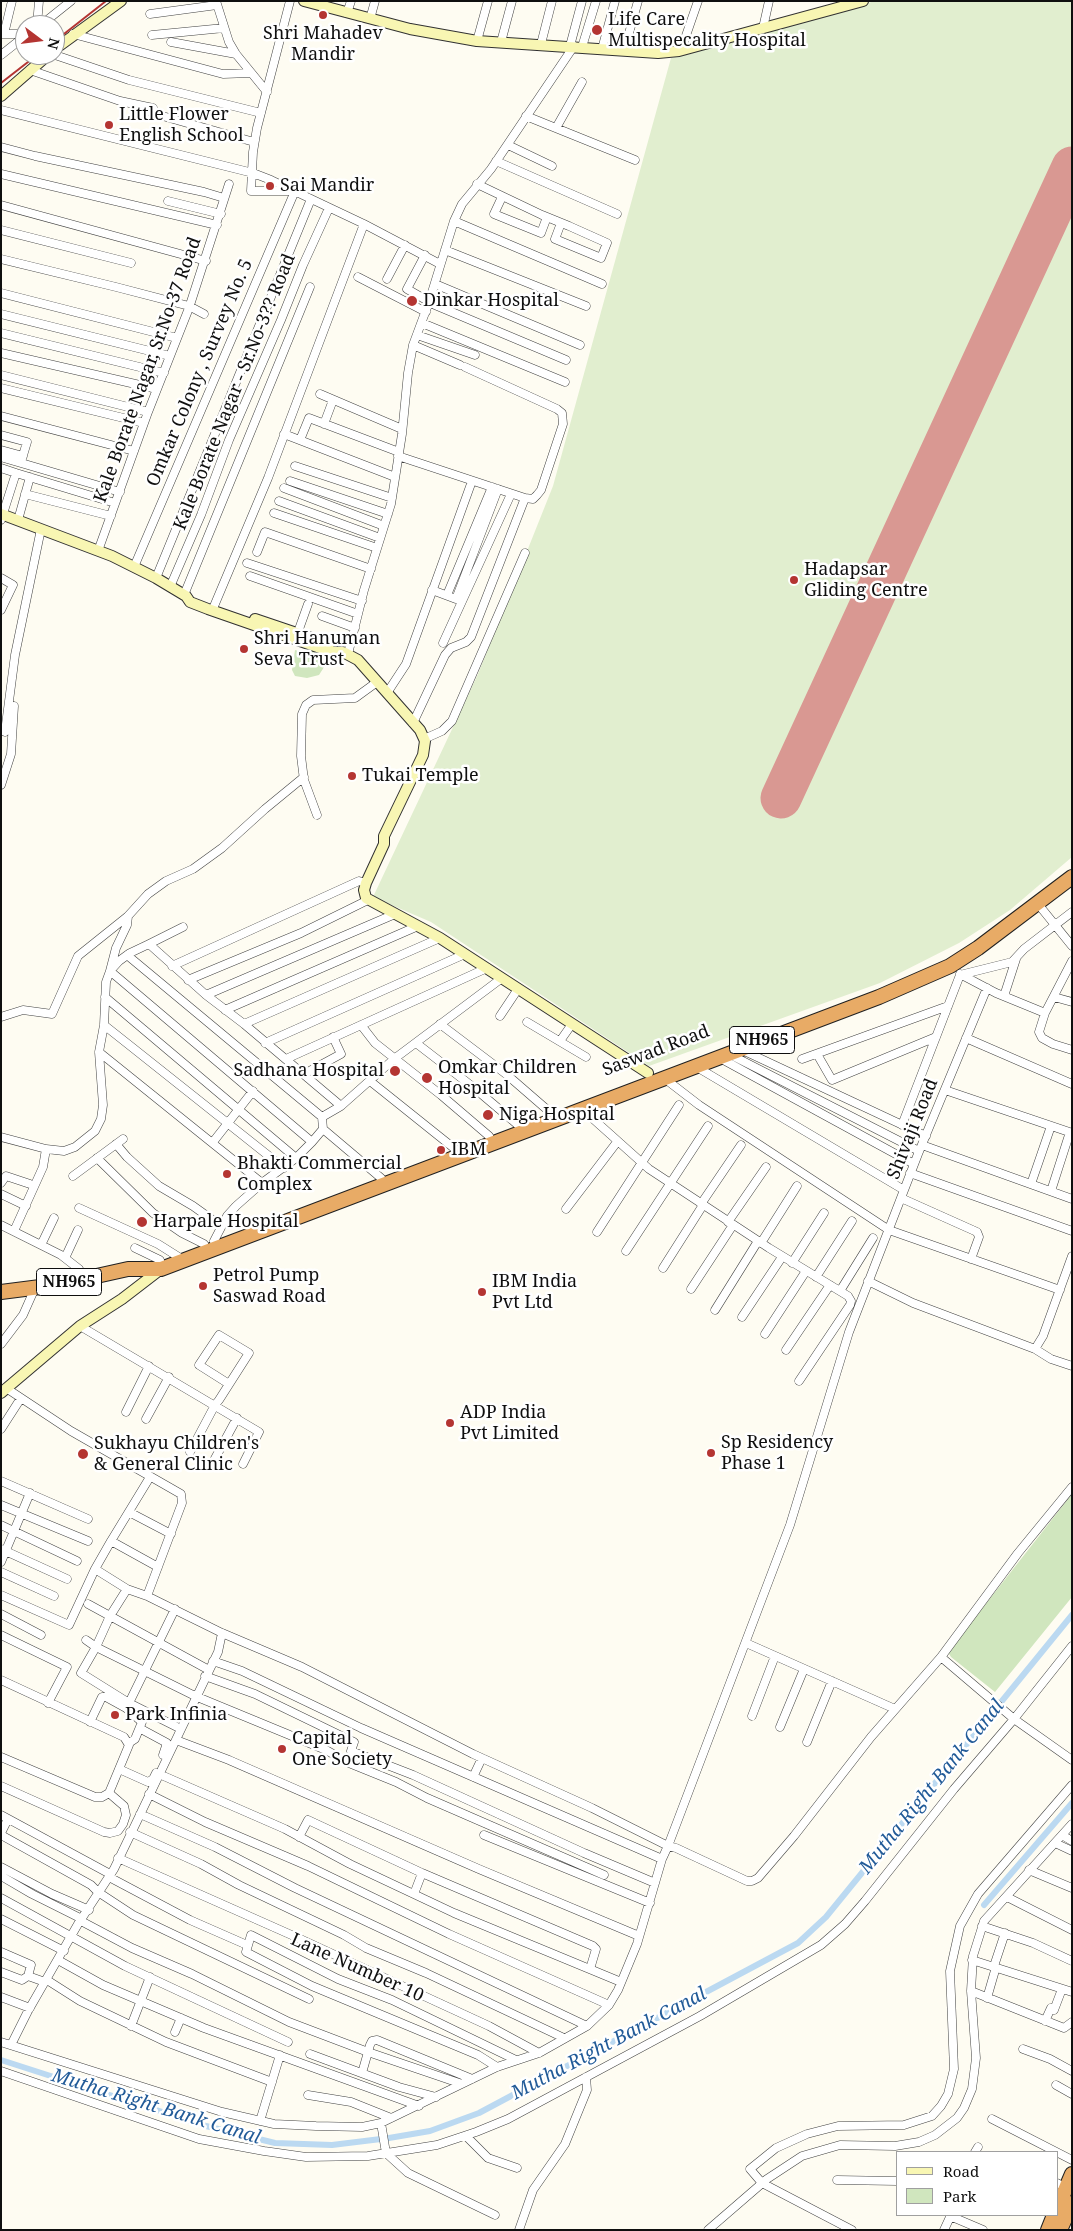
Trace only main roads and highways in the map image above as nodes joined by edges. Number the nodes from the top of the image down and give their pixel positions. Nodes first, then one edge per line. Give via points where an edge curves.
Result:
1 (1072, 865) edge
2 (1072, 877) edge
3 (955, 964) junction
4 (181, 1257) junction
5 (1, 1292) edge
6 (1072, 2174) edge
7 (1061, 2185) edge
8 (1058, 2203) edge
9 (1072, 2203) edge
10 (1054, 2216) edge
11 (1048, 2230) edge
12 (1060, 2230) edge

1 - 3 highway, Saswad Road / NH965
2 - 3 highway, Saswad Road / NH965
3 - 4 highway, Saswad Road / NH965 via 879,997
3 - 4 highway, Saswad Road / NH965 via 876,988 648,1073 209,1243
4 - 5 highway, Saswad Road / NH965 via 85,1279
6 - 7 highway
7 - 8 highway
9 - 12 highway
10 - 11 highway

